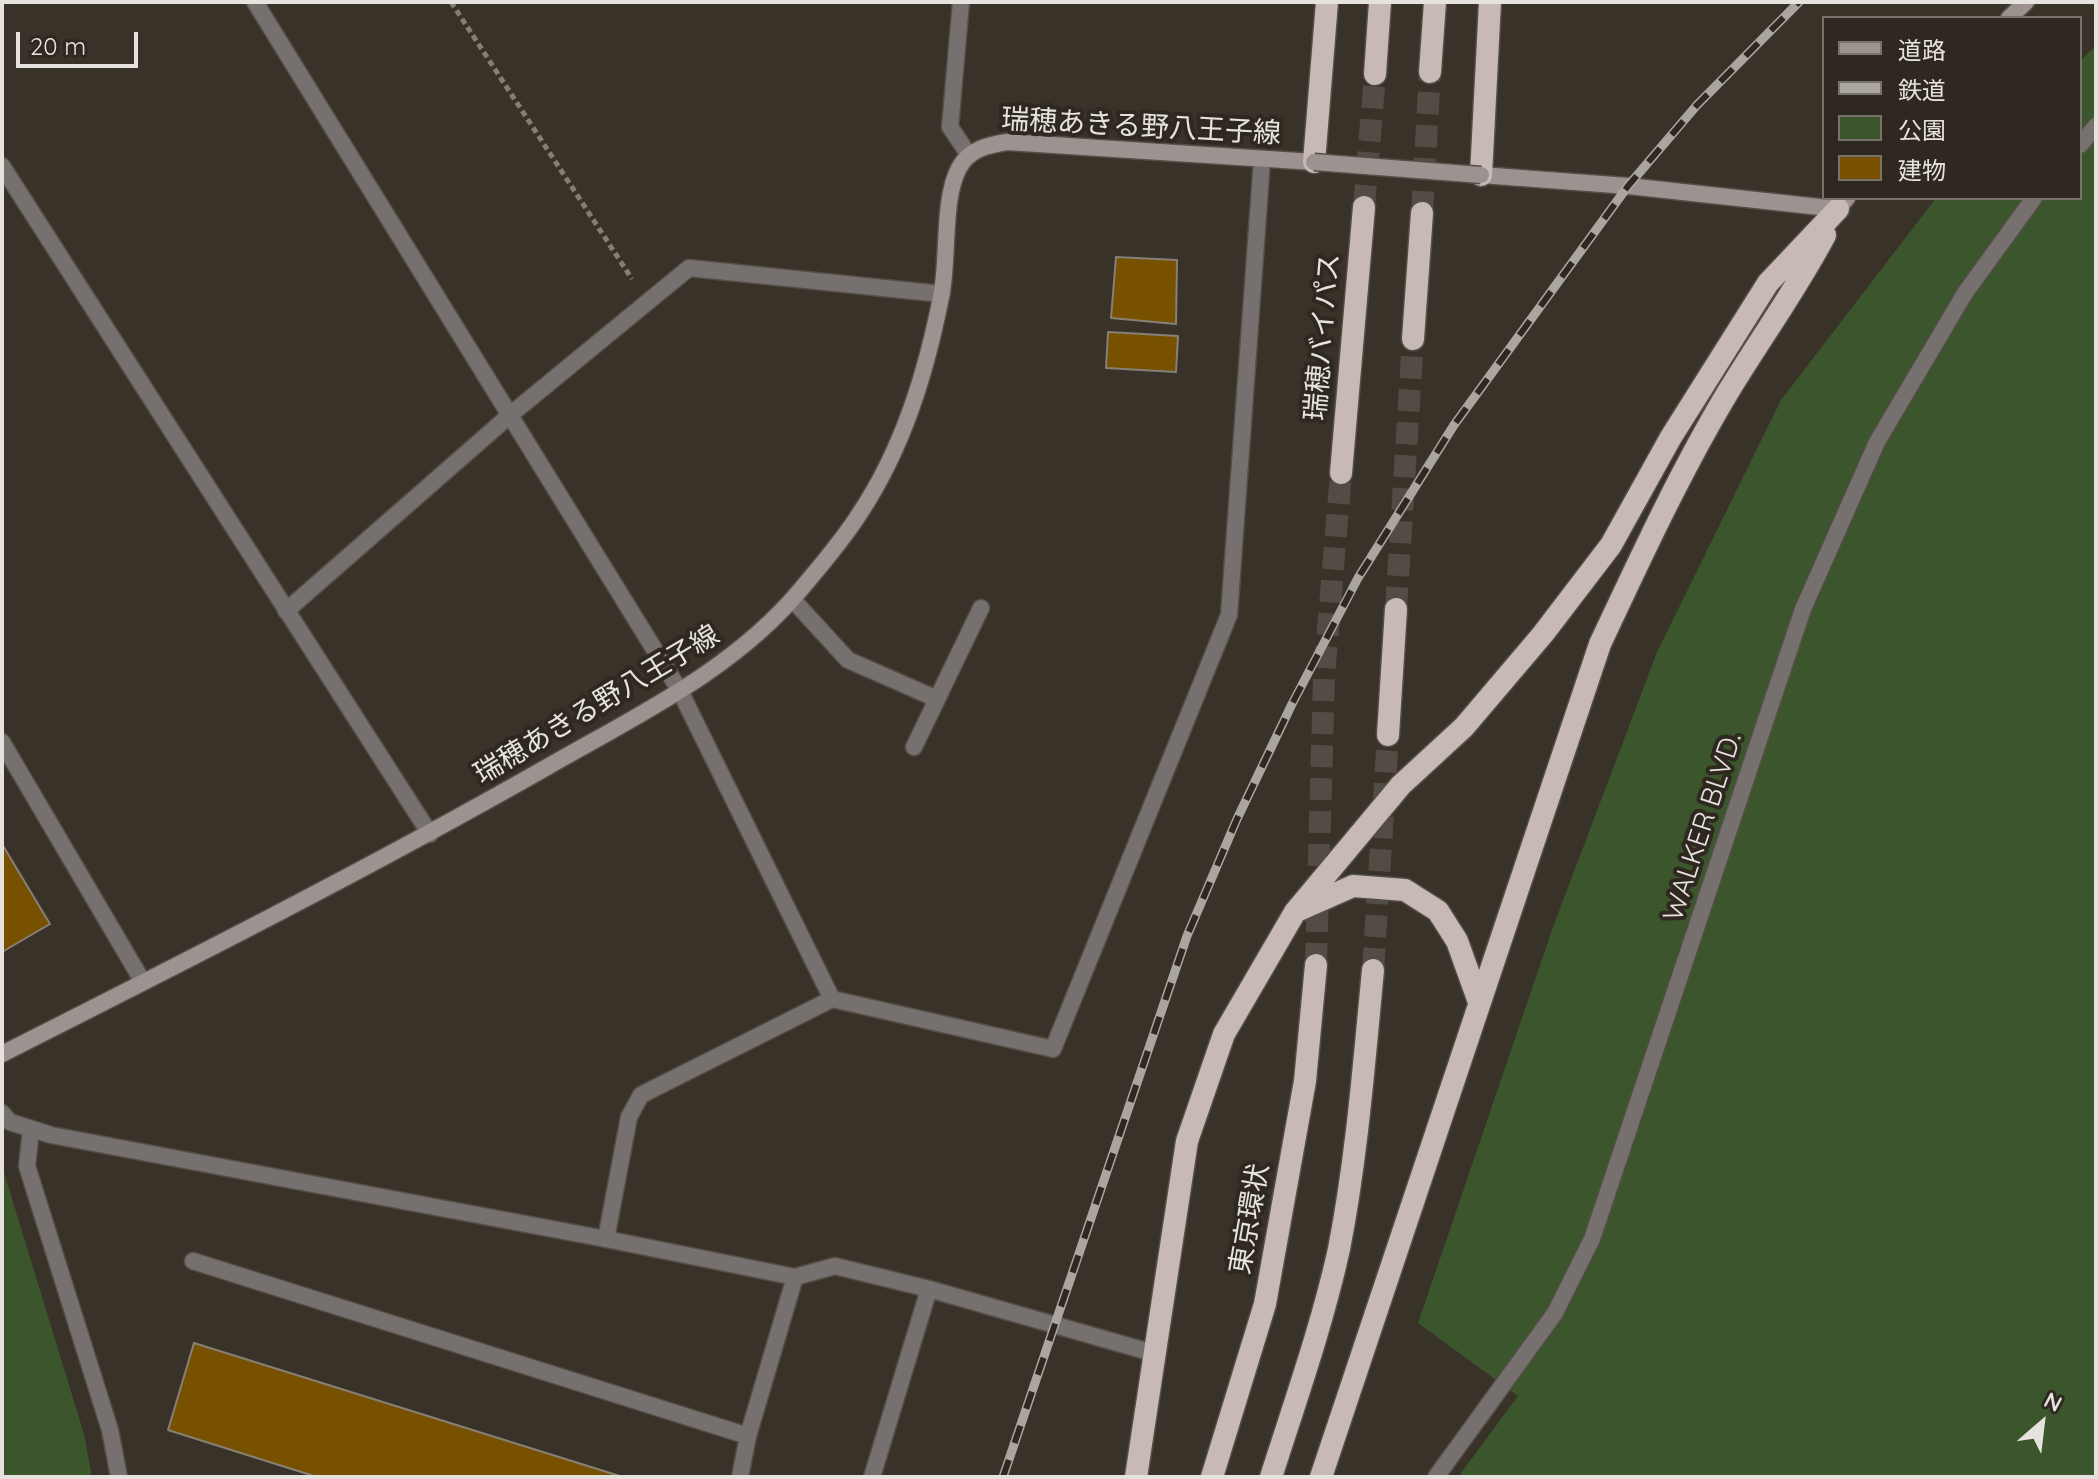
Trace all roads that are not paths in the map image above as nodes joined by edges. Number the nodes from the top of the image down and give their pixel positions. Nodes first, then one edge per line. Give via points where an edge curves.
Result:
1 (255, 2) edge
2 (961, 2) edge
3 (1327, 2) edge
4 (1380, 2) edge
5 (1435, 2) edge
6 (1490, 2) edge
7 (2026, 2) edge
8 (2011, 16) edge
9 (1430, 72) tunnel mouth
10 (1375, 74) tunnel mouth
11 (2096, 126) edge
12 (2082, 143) edge
13 (969, 155) junction
14 (1262, 160) junction
15 (1314, 162) junction
16 (2, 166) edge
17 (1481, 175) junction
18 (2033, 200) edge
19 (1842, 203) edge
20 (1364, 207) tunnel mouth
21 (1422, 213) tunnel mouth
22 (942, 294) junction
23 (1413, 339) tunnel mouth
24 (510, 415) junction
25 (1341, 473) tunnel mouth
26 (793, 600) junction
27 (981, 608) dead end
28 (1396, 609) tunnel mouth
29 (286, 611) junction
30 (680, 691) junction
31 (937, 699) junction
32 (1388, 735) tunnel mouth
33 (2, 742) edge
34 (914, 747) dead end
35 (430, 834) junction
36 (1295, 912) junction
37 (1316, 965) tunnel mouth
38 (1373, 970) tunnel mouth
39 (143, 982) junction
40 (832, 999) junction
41 (1479, 1002) junction
42 (2, 1054) edge
43 (2, 1113) edge
44 (31, 1130) junction
45 (606, 1239) junction
46 (193, 1261) dead end
47 (795, 1277) junction
48 (929, 1289) junction
49 (1153, 1353) junction
50 (748, 1436) junction
51 (119, 1477) edge
52 (740, 1477) edge
53 (872, 1477) edge
54 (1136, 1477) edge
55 (1212, 1477) edge
56 (1271, 1477) edge
57 (1321, 1477) edge
58 (1436, 1477) edge

1 - 24 street
2 - 13 street via 950,127
3 - 15 highway
4 - 10 highway
5 - 9 highway
6 - 17 highway
7 - 8 main road
11 - 12 street
13 - 14 main road, 瑞穂あきる野八王子線 via 985,145 1007,142
13 - 22 main road, 瑞穂あきる野八王子線 via 952,189
14 - 15 main road, 瑞穂あきる野八王子線
14 - 40 street via 1229,615 1053,1049
15 - 17 main road, 瑞穂あきる野八王子線, bridge
16 - 29 street
17 - 19 main road, 瑞穂あきる野八王子線
18 - 58 street, WALKER BLVD. via 1965,293 1877,442 1803,609 1592,1239 1555,1313
19 - 36 highway via 1768,283 1671,437 1611,545 1543,634 1464,727 1401,785
19 - 41 highway via 1801,280 1728,392 1600,644
20 - 25 highway, 瑞穂バイパス
21 - 23 highway
22 - 24 street via 689,268
22 - 26 main road, 瑞穂あきる野八王子線 via 918,394 896,448 861,512
24 - 29 street
24 - 30 street
26 - 30 main road, 瑞穂あきる野八王子線 via 740,651
26 - 31 street via 848,660
27 - 31 street
28 - 32 highway
29 - 35 street
30 - 35 main road, 瑞穂あきる野八王子線
30 - 40 street
31 - 34 street
33 - 39 street
35 - 39 main road, 瑞穂あきる野八王子線
36 - 41 highway via 1353,886 1405,890 1438,911 1457,941
36 - 49 highway via 1224,1034 1187,1141
37 - 55 highway, 東京環状 via 1305,1081 1265,1304
38 - 56 highway via 1338,1249
39 - 42 main road, 瑞穂あきる野八王子線
40 - 45 street via 641,1095 629,1117
41 - 57 highway
43 - 44 street
44 - 45 street
44 - 51 street via 27,1166 110,1430
45 - 47 street
46 - 50 street
47 - 48 street via 835,1266
47 - 50 street
48 - 49 street
48 - 53 street
49 - 54 highway
50 - 52 street

